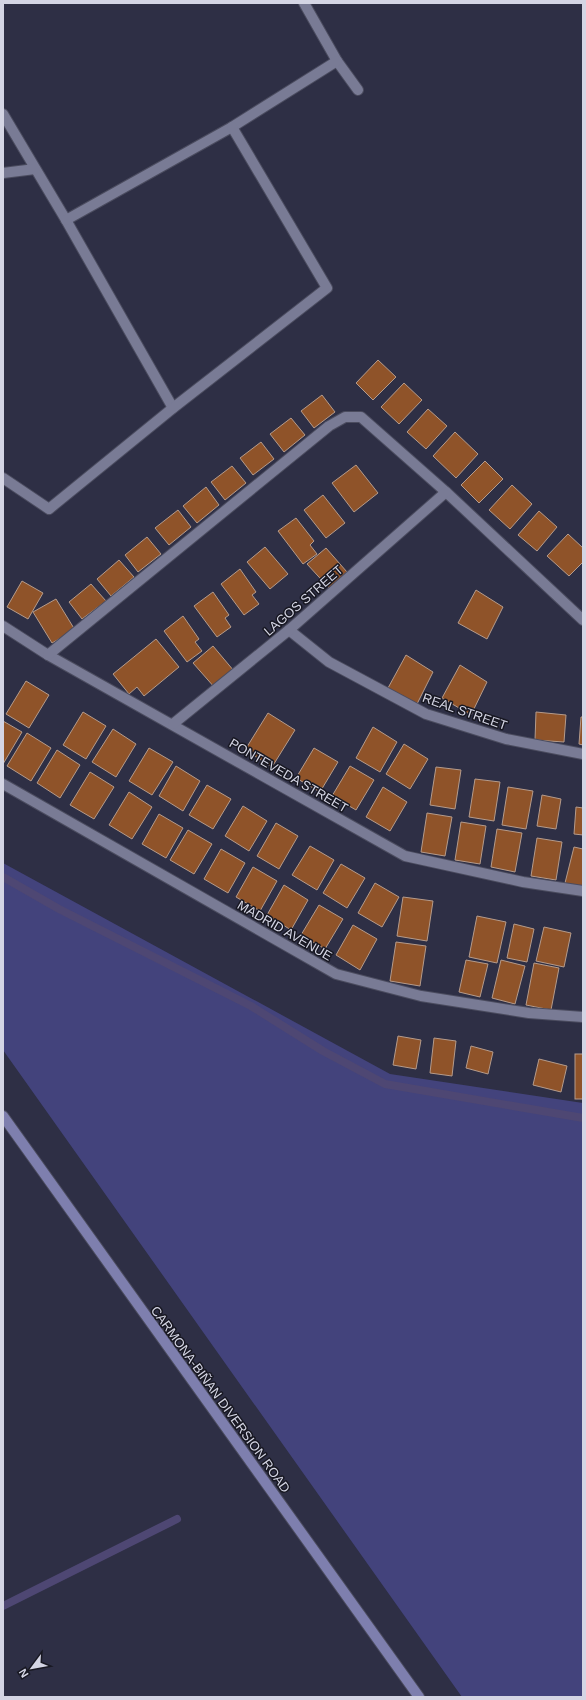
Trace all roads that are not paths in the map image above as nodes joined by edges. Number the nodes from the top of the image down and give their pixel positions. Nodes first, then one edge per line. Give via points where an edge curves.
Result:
1 (304, 3) edge
2 (337, 61) junction
3 (358, 90) dead end
4 (3, 114) edge
5 (232, 127) junction
6 (35, 169) junction
7 (3, 173) edge
8 (66, 220) junction
9 (173, 408) junction
10 (3, 478) edge
11 (446, 492) junction
12 (583, 620) edge
13 (3, 626) edge
14 (289, 630) junction
15 (48, 655) junction
16 (173, 724) junction
17 (583, 754) edge
18 (3, 784) edge
19 (583, 892) edge
20 (583, 1017) edge
21 (3, 1116) edge
22 (419, 1697) edge

1 - 2 street
2 - 3 street
2 - 5 street
4 - 6 street
5 - 8 street
5 - 9 street via 328,288
6 - 7 street
6 - 8 street
8 - 9 street
9 - 10 street via 48,509
11 - 12 street
11 - 14 street, LAGOS STREET
11 - 15 street via 361,417 345,417 329,426
13 - 15 street, PONTEVEDA STREET
14 - 16 street, LAGOS STREET
14 - 17 street, REAL STREET via 329,662 426,714 506,739
15 - 16 street, PONTEVEDA STREET
16 - 19 street, PONTEVEDA STREET via 405,856 523,882
18 - 20 street, MADRID AVENUE via 336,974 421,996 529,1013
21 - 22 main road, CARMONA-BIÑAN DIVERSION ROAD

